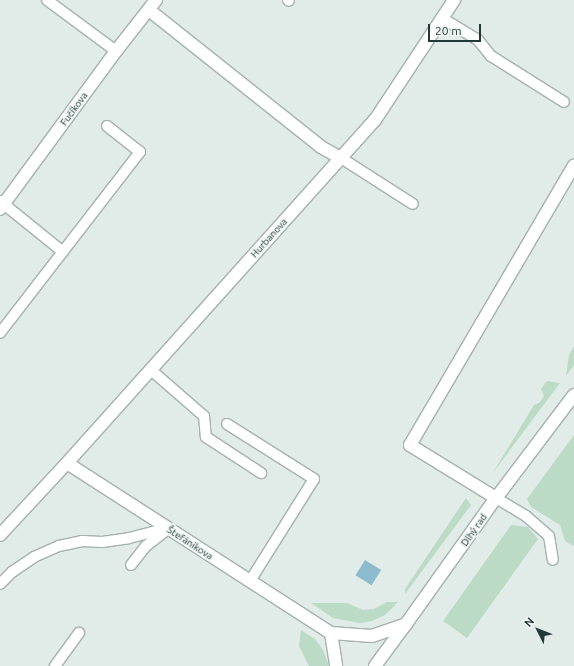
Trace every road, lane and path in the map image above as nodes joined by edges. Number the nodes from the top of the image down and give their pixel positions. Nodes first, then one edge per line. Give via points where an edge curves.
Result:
1 (47, 0) edge
2 (156, 0) edge
3 (454, 0) edge
4 (149, 10) junction
5 (442, 18) junction
6 (116, 51) junction
7 (564, 102) dead end
8 (107, 126) dead end
9 (341, 158) junction
10 (574, 166) edge
11 (413, 204) dead end
12 (1, 205) edge
13 (63, 252) junction
14 (0, 333) edge
15 (151, 370) junction
16 (574, 395) edge
17 (227, 424) dead end
18 (67, 463) junction
19 (261, 473) dead end
20 (496, 498) junction
21 (168, 528) junction
22 (0, 535) edge
23 (553, 560) dead end
24 (131, 565) dead end
25 (250, 581) junction
26 (0, 584) edge
27 (406, 624) junction
28 (79, 633) dead end
29 (331, 633) junction
30 (55, 666) edge
31 (336, 666) edge
32 (375, 666) edge

1 - 6 lane
2 - 4 street, Fučíkova
3 - 5 street, Hurbanova
4 - 6 street, Fučíkova
4 - 9 street via 321,147
5 - 7 lane via 478,40 491,56
5 - 9 street, Hurbanova via 375,120
6 - 12 street, Fučíkova
8 - 13 lane via 140,152
9 - 11 lane
9 - 15 street, Hurbanova
10 - 20 street via 410,445
12 - 13 lane
13 - 14 lane
15 - 18 street, Hurbanova
15 - 19 lane via 204,416 206,438
16 - 20 street, Dlhý rad
17 - 25 lane via 314,479
18 - 21 street, Štefánikova
18 - 22 street
20 - 23 lane via 526,516 549,536
20 - 27 street, Dlhý rad
21 - 24 lane via 146,546
21 - 25 street, Štefánikova
21 - 26 lane via 123,539 82,541 59,546 34,557
25 - 29 street, Štefánikova
27 - 29 street, Štefánikova via 372,636
27 - 32 street, Dlhý rad
28 - 30 lane
29 - 31 street

